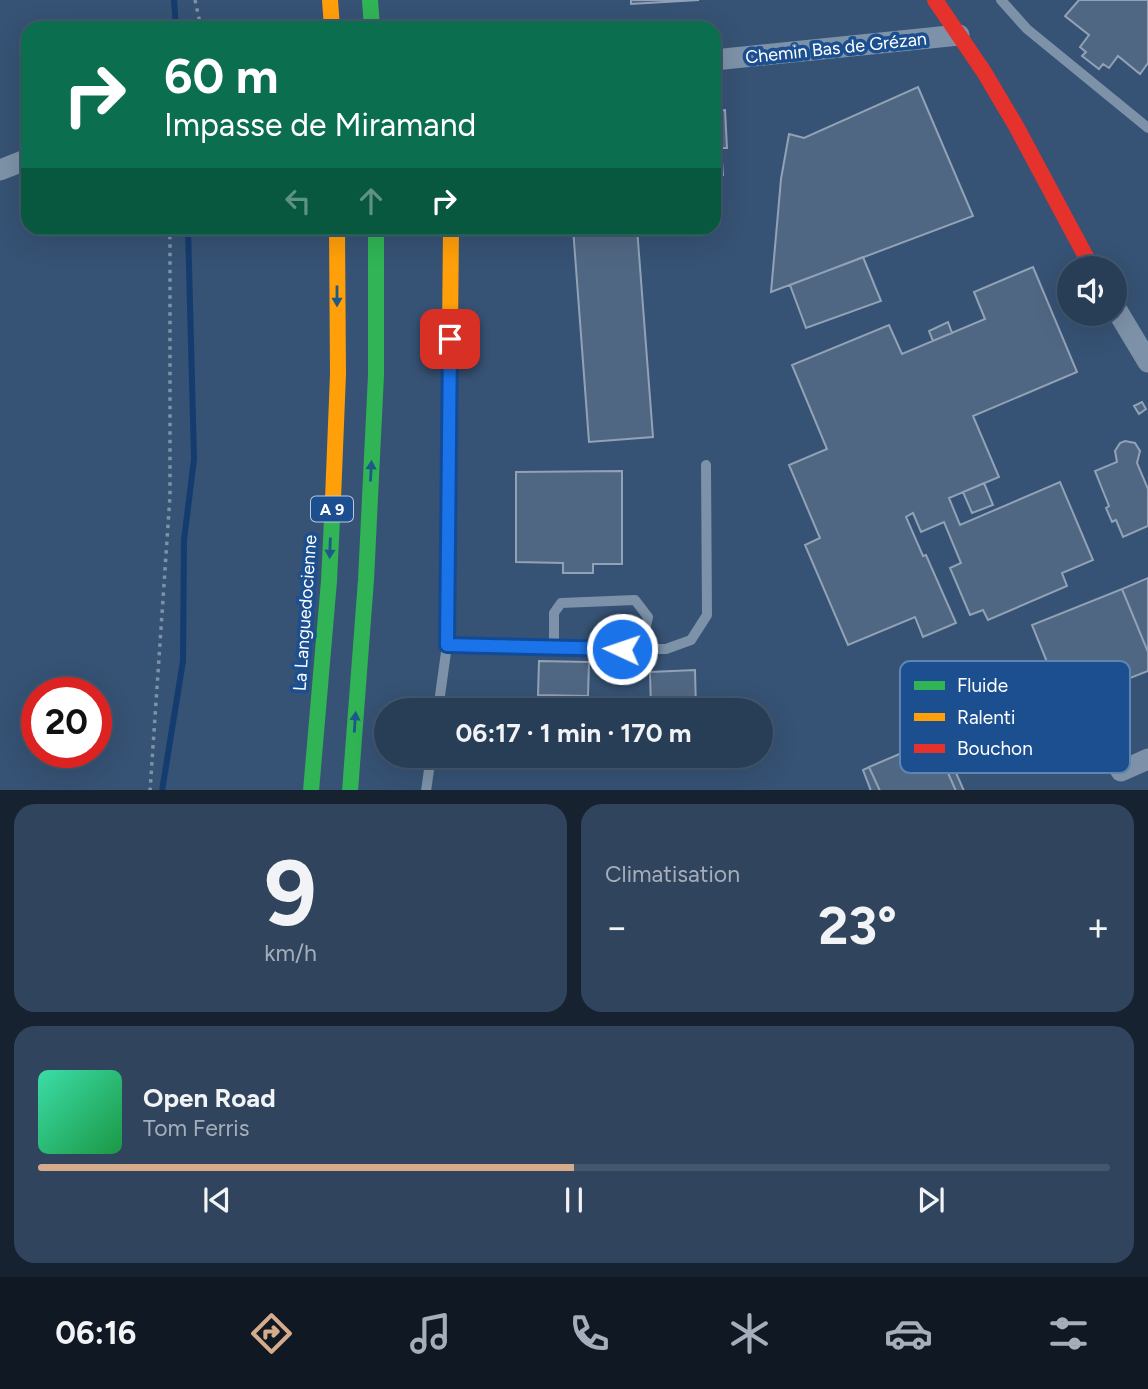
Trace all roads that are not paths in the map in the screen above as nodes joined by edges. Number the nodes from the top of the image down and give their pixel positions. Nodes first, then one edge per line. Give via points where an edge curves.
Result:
1 (330, 0) edge
2 (370, 0) edge
3 (934, 0) edge
4 (1001, 0) edge
5 (332, 21) edge
6 (372, 21) edge
7 (959, 35) junction
8 (721, 59) edge
9 (1148, 128) edge
10 (21, 162) edge
11 (0, 170) edge
12 (337, 235) edge
13 (376, 235) edge
14 (451, 235) edge
15 (1086, 256) edge
16 (1126, 326) edge
17 (1148, 362) edge
18 (706, 465) dead end
19 (447, 645) junction
20 (554, 646) junction
21 (641, 649) junction
22 (440, 698) edge
23 (1148, 759) edge
24 (1130, 767) edge
25 (429, 768) edge
26 (311, 790) edge
27 (350, 790) edge
28 (426, 790) edge

1 - 5 main road
2 - 6 main road
3 - 7 main road
4 - 9 lane via 1027,29
7 - 8 street, Chemin Bas de Grézan
7 - 15 main road via 1016,126
10 - 11 street
12 -> 26 main road, La Languedocienne / A 9 via 338,374 329,581
27 -> 13 main road, A 9 via 376,375
14 - 19 main road
16 - 17 street
18 - 21 lane via 707,615 691,640 666,649
19 - 20 lane
19 - 22 lane
20 - 21 lane
20 - 21 lane via 554,613 561,603 635,600 648,617
23 - 24 street
25 - 28 lane

